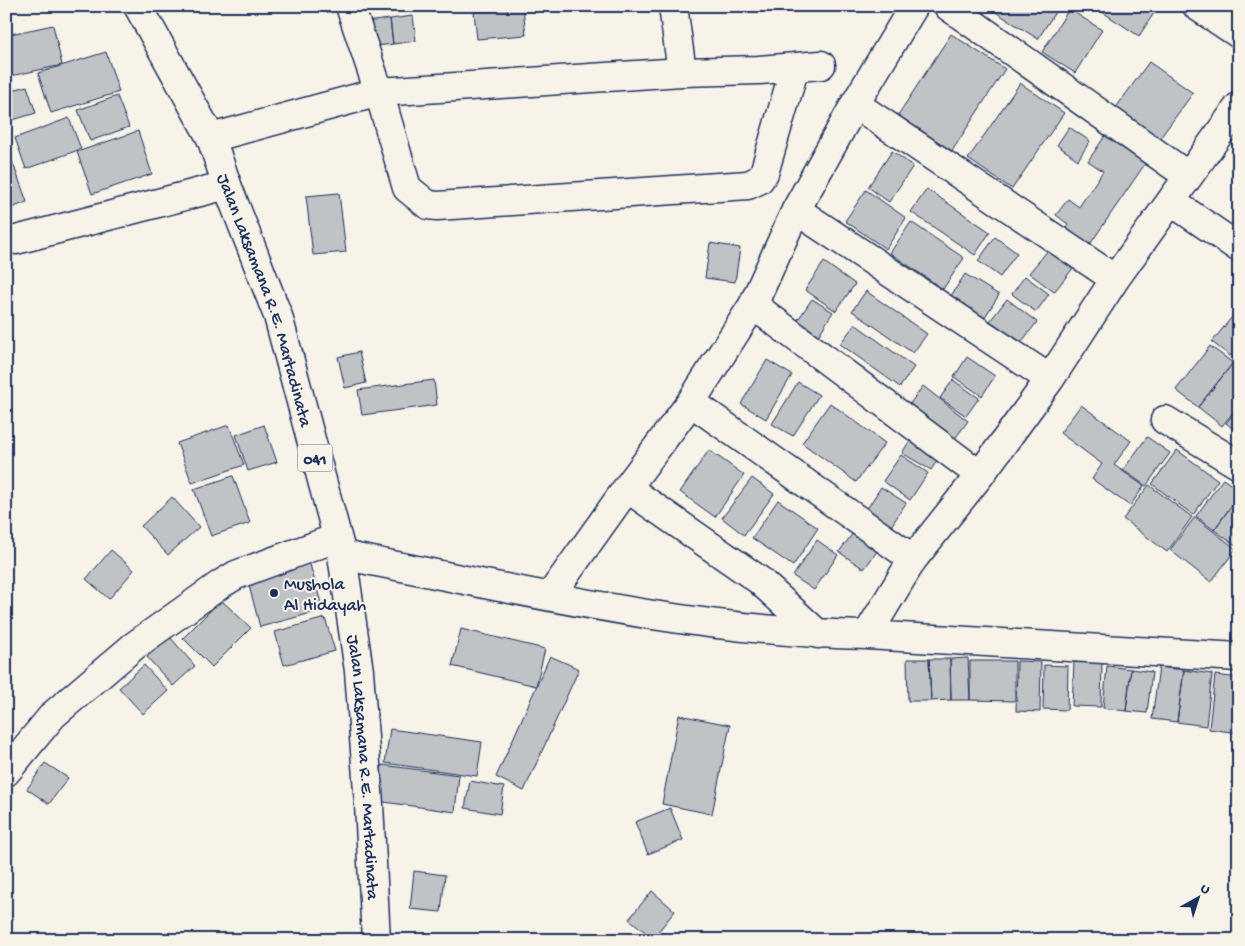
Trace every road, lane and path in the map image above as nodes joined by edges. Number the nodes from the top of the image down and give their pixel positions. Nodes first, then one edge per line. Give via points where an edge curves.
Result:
1 (138, 6) edge
2 (350, 6) edge
3 (673, 6) edge
4 (914, 6) edge
5 (948, 6) edge
6 (1198, 6) edge
7 (1239, 34) edge
8 (682, 72) junction
9 (379, 92) junction
10 (855, 104) junction
11 (1239, 106) edge
12 (211, 138) junction
13 (1188, 176) junction
14 (227, 185) junction
15 (1172, 202) junction
16 (796, 210) junction
17 (16, 240) dead end
18 (1239, 248) edge
19 (1115, 279) junction
20 (753, 305) junction
21 (1050, 379) junction
22 (691, 402) junction
23 (1165, 420) dead end
24 (1239, 465) edge
25 (980, 475) junction
26 (627, 488) junction
27 (339, 546) junction
28 (913, 559) junction
29 (550, 596) junction
30 (818, 634) junction
31 (867, 635) junction
32 (1234, 649) edge
33 (6, 772) edge
34 (376, 940) edge

1 - 12 street, Jalan Laksamana R.E. Martadinata / 041
2 - 9 street
3 - 8 street
4 - 10 street
5 - 13 street
6 - 7 street
8 - 9 street
8 - 9 street via 808,66 764,173 758,180 748,185 428,205 407,188
9 - 12 street
10 - 16 street
10 - 19 street
11 - 13 street
12 - 14 street, Jalan Laksamana R.E. Martadinata / 041
13 - 15 street
14 - 17 street
14 - 27 street, Jalan Laksamana R.E. Martadinata / 041 via 278,316
15 - 18 street
15 - 19 street
16 - 20 street
16 - 21 street
19 - 21 street
20 - 22 street
20 - 25 street
21 - 25 street
22 - 26 street
22 - 28 street
23 - 24 street
25 - 28 street
26 - 29 street
26 - 30 street via 759,580
27 - 29 street
27 - 33 street via 236,575 221,584 134,646 53,715
27 - 34 street, Jalan Laksamana R.E. Martadinata / 041 via 359,671
28 - 31 street
29 - 30 street via 670,618
30 - 31 street
31 - 32 street

